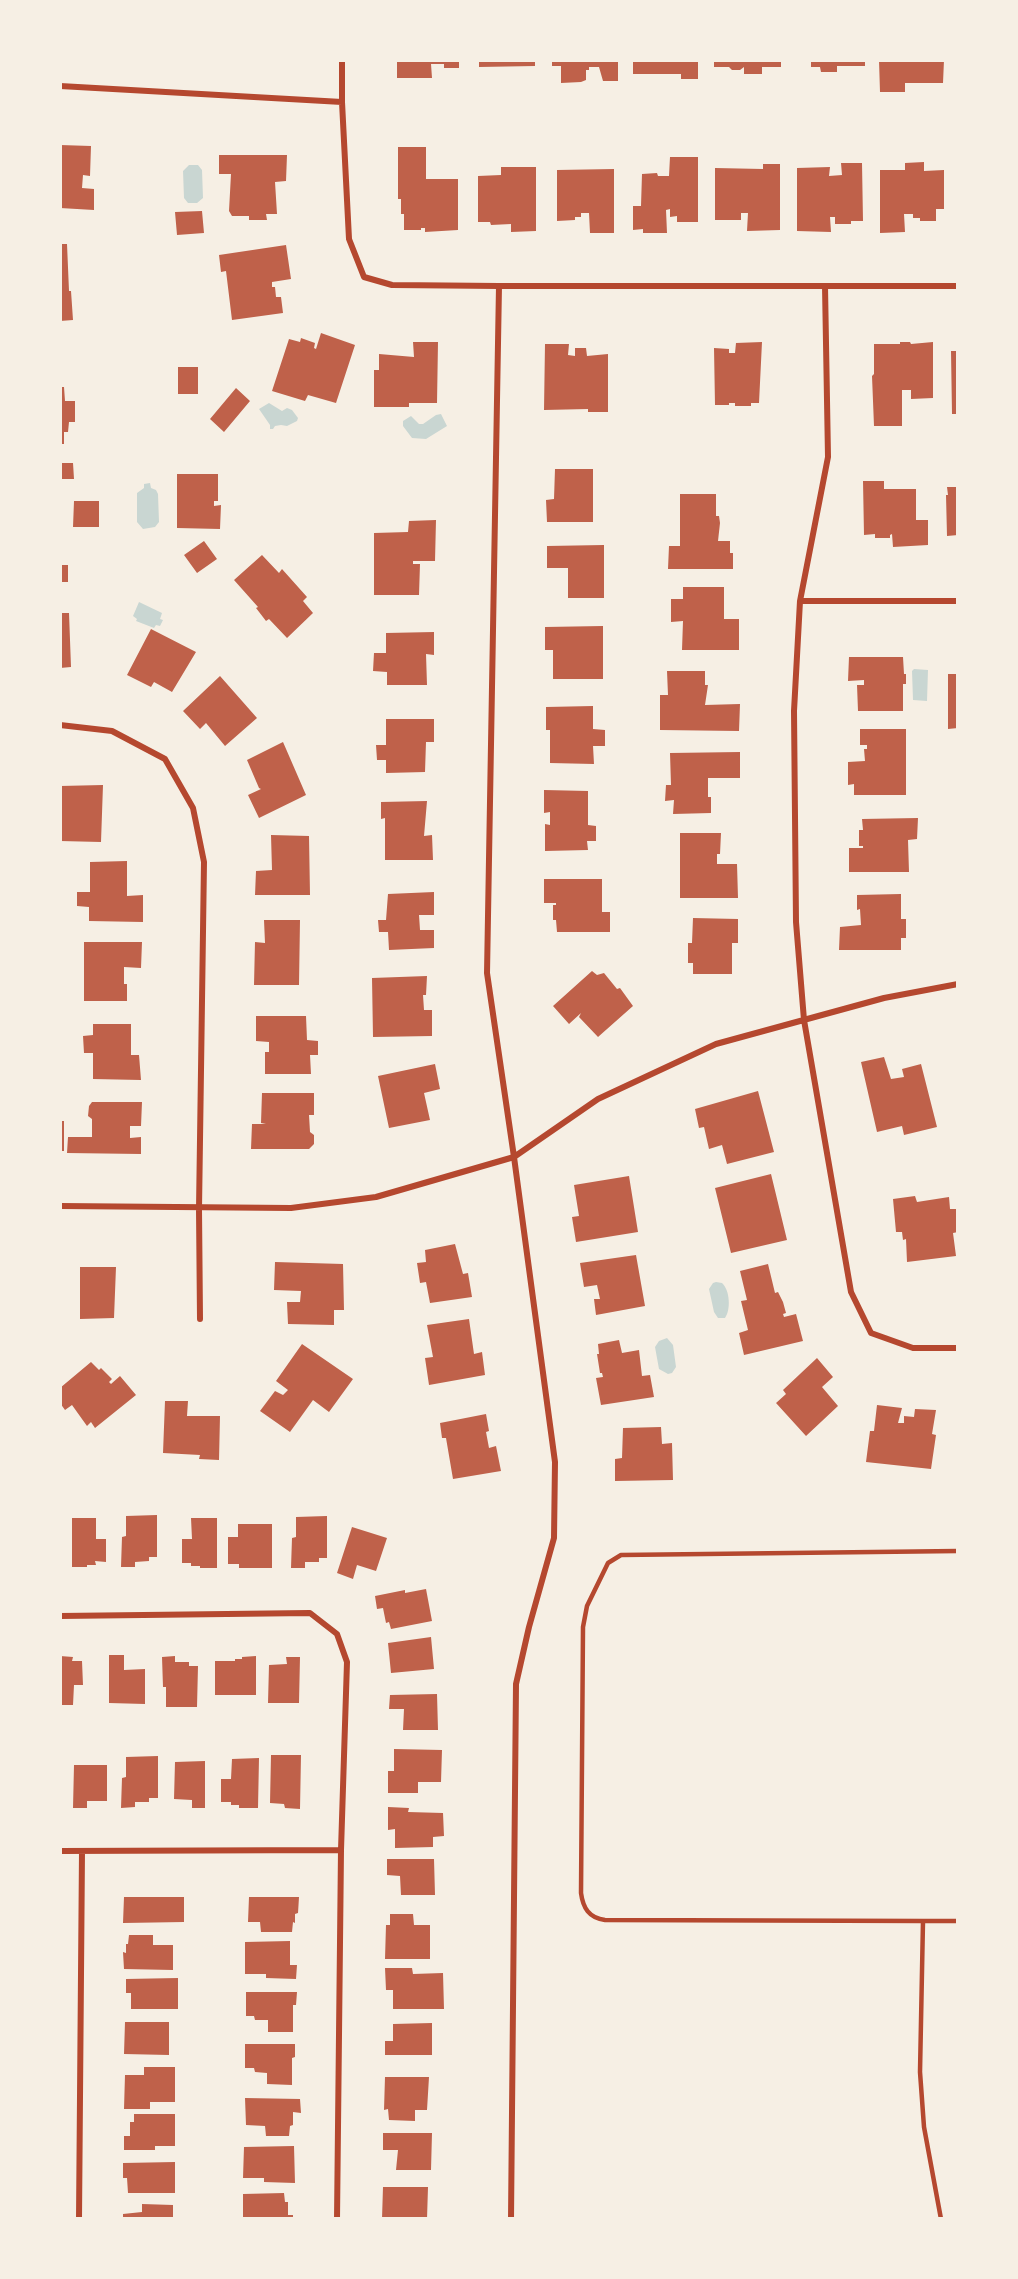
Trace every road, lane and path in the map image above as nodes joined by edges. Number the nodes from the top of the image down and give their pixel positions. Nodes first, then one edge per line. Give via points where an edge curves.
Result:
1 (342, 60) edge
2 (60, 86) edge
3 (342, 102) junction
4 (499, 286) junction
5 (825, 286) junction
6 (958, 286) edge
7 (800, 601) junction
8 (958, 601) edge
9 (60, 725) edge
10 (958, 984) edge
11 (804, 1020) junction
12 (514, 1157) junction
13 (60, 1206) edge
14 (200, 1209) junction
15 (200, 1319) dead end
16 (958, 1348) edge
17 (958, 1551) edge
18 (60, 1616) edge
19 (341, 1850) junction
20 (60, 1851) edge
21 (82, 1851) junction
22 (923, 1921) junction
23 (958, 1921) edge
24 (79, 2219) edge
25 (337, 2219) edge
26 (511, 2219) edge
27 (941, 2219) edge

1 - 3 street
2 - 3 street
3 - 4 street via 349,239 364,277 392,285
4 - 5 street
4 - 12 street via 487,973
5 - 6 street
5 - 7 street via 828,457
7 - 8 street
7 - 11 street via 794,711 796,922
9 - 14 street via 112,731 165,759 193,808 204,862
10 - 11 street via 884,998
11 - 12 street via 716,1044 598,1099
11 - 16 street via 851,1292 871,1333 913,1348
12 - 14 street via 376,1197 291,1208
12 - 26 street via 555,1462 554,1538 516,1684
13 - 14 street
14 - 15 street
17 - 22 lane via 621,1555 608,1563 587,1606 582,1627 581,1893 590,1915 605,1920
18 - 19 street via 310,1613 337,1634 347,1662
19 - 21 street
19 - 25 street
20 - 21 street
21 - 24 street
22 - 23 lane
22 - 27 lane via 920,2073 924,2127

